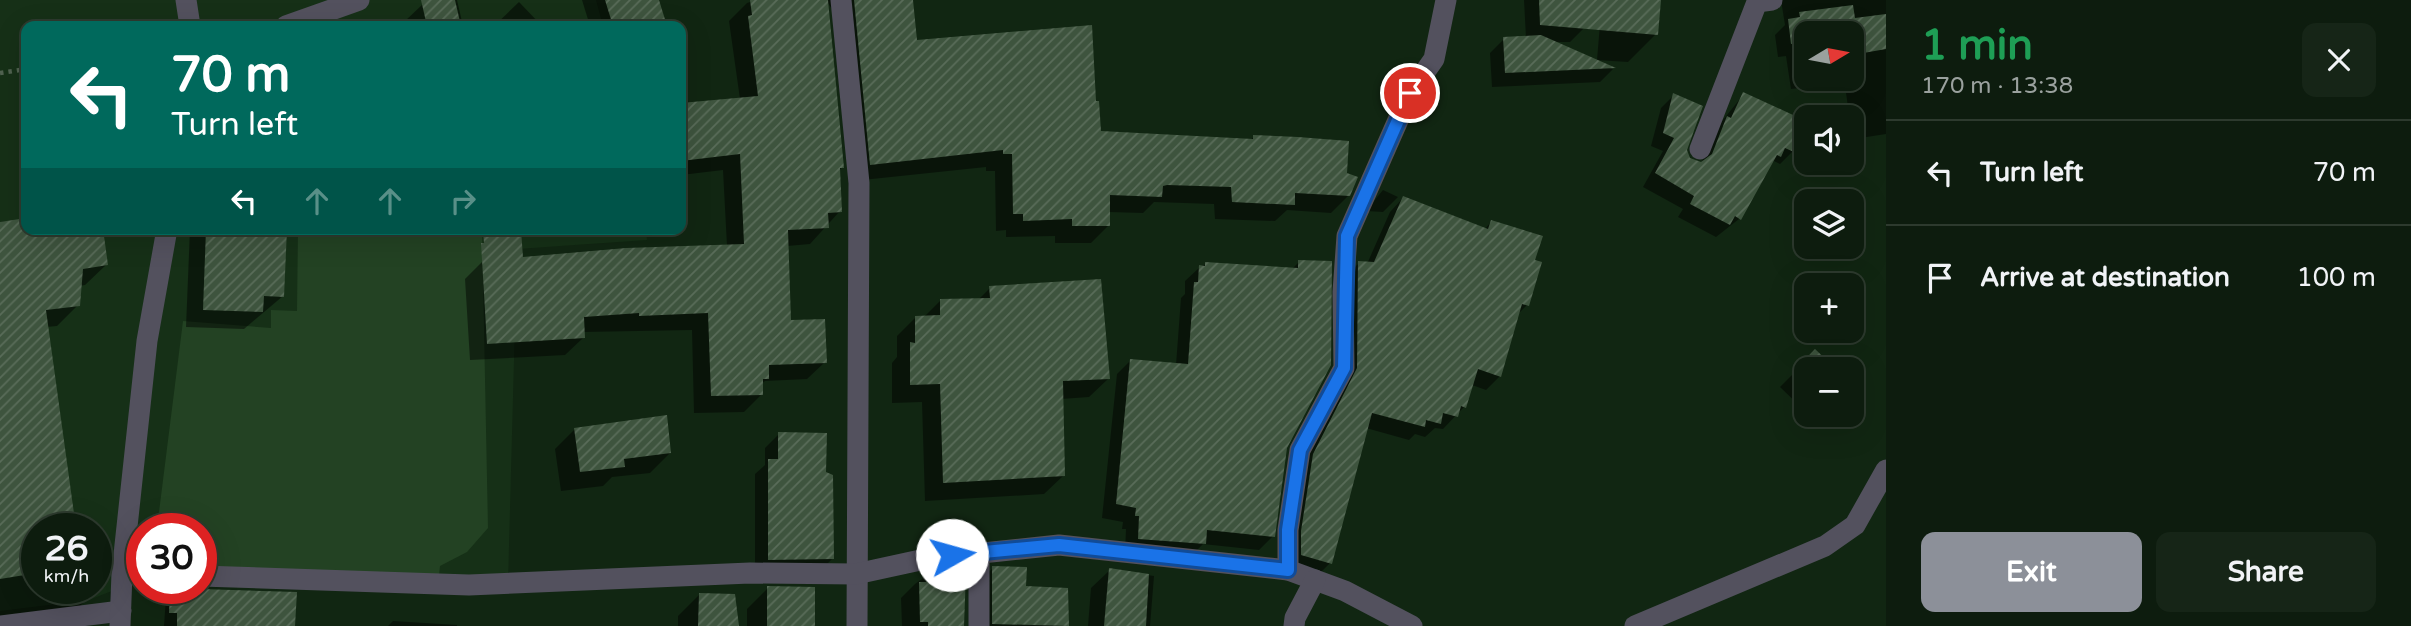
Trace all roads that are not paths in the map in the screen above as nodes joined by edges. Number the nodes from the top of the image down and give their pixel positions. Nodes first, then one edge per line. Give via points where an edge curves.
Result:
1 (186, 0) edge
2 (359, 0) edge
3 (841, 0) edge
4 (1446, 0) edge
5 (1772, 0) edge
6 (189, 21) edge
7 (300, 21) edge
8 (1700, 149) dead end
9 (166, 235) edge
10 (1886, 470) edge
11 (136, 513) edge
12 (979, 552) junction
13 (1288, 570) junction
14 (856, 574) junction
15 (217, 577) edge
16 (1315, 580) junction
17 (126, 596) edge
18 (120, 619) edge
19 (0, 626) edge
20 (857, 626) edge
21 (979, 626) edge
22 (1294, 626) edge
23 (1412, 626) edge
24 (1634, 626) edge

1 - 6 street
2 - 7 street
3 - 14 street via 859,183
4 - 13 street via 1434,59 1410,93 1347,236 1344,368 1300,450 1288,530
5 - 8 street via 1757,2
9 - 11 street via 147,341
10 - 24 street via 1854,525 1825,546
12 - 13 street via 1059,545
12 - 14 street
12 - 21 street
13 - 16 street
14 - 15 street via 750,573 469,585
14 - 20 street
16 - 22 street
16 - 23 street
17 - 18 street
18 - 19 street

